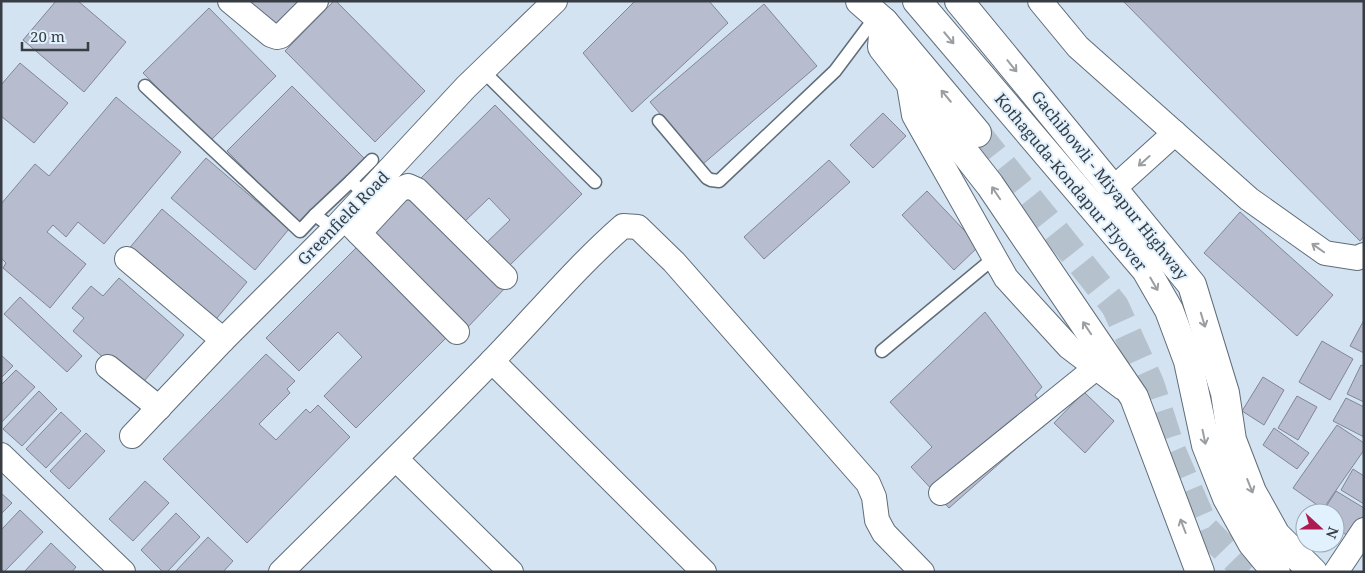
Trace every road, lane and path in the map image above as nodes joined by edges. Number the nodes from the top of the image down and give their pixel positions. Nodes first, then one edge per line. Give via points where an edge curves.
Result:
1 (230, 1) edge
2 (316, 1) edge
3 (917, 1) edge
4 (959, 1) edge
5 (1040, 1) edge
6 (549, 3) edge
7 (874, 13) edge
8 (482, 70) junction
9 (908, 79) junction
10 (145, 86) dead end
11 (659, 121) dead end
12 (977, 133) tunnel mouth
13 (1174, 133) junction
14 (372, 160) dead end
15 (595, 182) dead end
16 (1113, 189) junction
17 (354, 212) junction
18 (315, 214) junction
19 (1364, 255) edge
20 (994, 258) junction
21 (127, 259) dead end
22 (505, 277) dead end
23 (457, 332) dead end
24 (223, 340) junction
25 (882, 351) dead end
26 (492, 361) junction
27 (108, 367) dead end
28 (1097, 368) junction
29 (1134, 398) junction
30 (159, 408) junction
31 (132, 436) dead end
32 (1, 455) edge
33 (396, 459) junction
34 (941, 493) dead end
35 (1364, 530) edge
36 (124, 572) edge
37 (281, 572) edge
38 (512, 572) edge
39 (704, 572) edge
40 (922, 572) edge
41 (1200, 572) edge
42 (1276, 572) edge
43 (1313, 572) edge
44 (1336, 572) edge

1 - 2 street via 277,37
3 -> 42 main road, Kothaguda-Kondapur Flyover via 1146,270 1169,310 1188,361 1206,445 1228,498 1252,543
4 -> 16 main road, Gachibowli - Miyapur Highway
5 - 13 street via 1078,46
6 - 8 street, Greenfield Road
7 - 9 main road via 882,47
7 - 11 lane via 836,71 719,181 707,178
12 -> 7 main road
8 - 15 lane
8 - 17 street, Greenfield Road
9 - 20 street via 914,115
29 -> 9 main road via 990,185
10 - 18 lane via 300,231
13 -> 16 street
19 -> 13 street via 1356,258 1325,253 1249,199
14 - 17 lane
16 -> 43 main road, Gachibowli - Miyapur Highway via 1192,285 1225,393 1232,440 1252,492 1276,535
17 - 18 lane
17 - 18 lane
17 - 22 street via 408,186 417,190
17 - 23 street
17 - 24 street, Greenfield Road
20 - 25 lane
20 - 28 street via 1006,278 1069,347
21 - 24 street
24 - 30 street, Greenfield Road
26 - 33 street
26 - 39 street
26 - 40 street via 594,252 624,226 638,227 674,262 868,483 874,497 877,520 884,533
27 - 30 street
28 - 29 street
28 - 34 street
41 -> 29 main road
30 - 31 street, Greenfield Road
32 - 36 street
33 - 37 street
33 - 38 street
35 - 44 street

